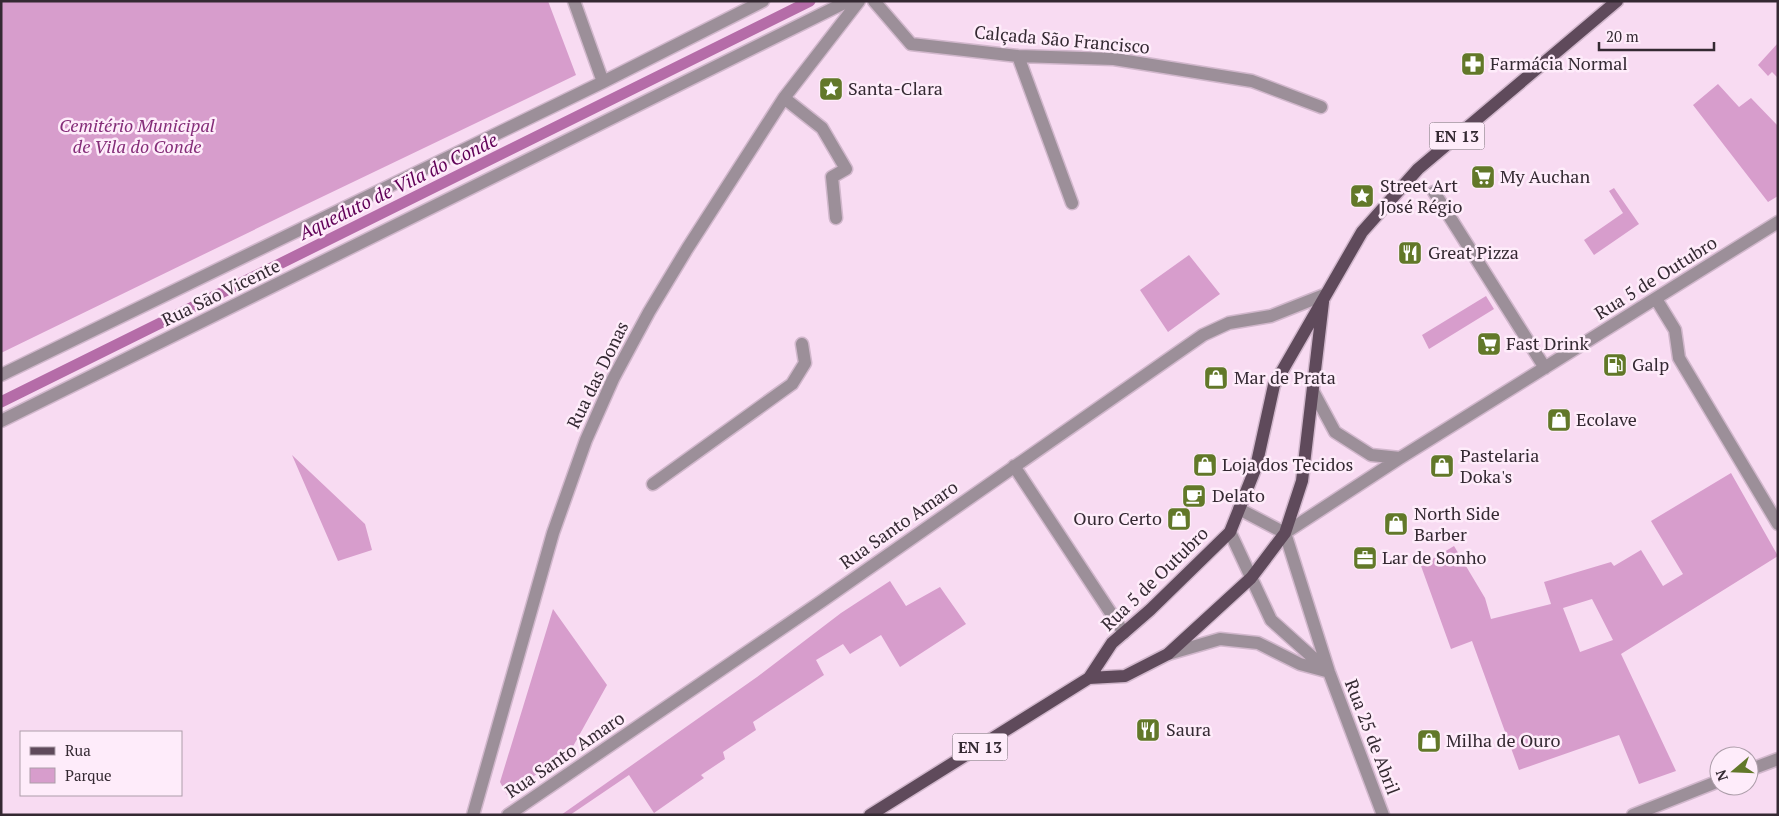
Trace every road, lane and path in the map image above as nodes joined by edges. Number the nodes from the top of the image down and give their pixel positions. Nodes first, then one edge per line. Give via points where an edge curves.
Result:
1 (574, 1) edge
2 (763, 1) edge
3 (848, 1) edge
4 (859, 1) edge
5 (874, 1) edge
6 (1617, 1) edge
7 (1018, 56) junction
8 (604, 82) junction
9 (784, 98) junction
10 (1321, 107) dead end
11 (1434, 192) dead end
12 (1072, 203) dead end
13 (836, 218) dead end
14 (1778, 222) edge
15 (1324, 295) junction
16 (1656, 298) junction
17 (802, 344) dead end
18 (1544, 368) junction
19 (1, 375) edge
20 (1314, 393) junction
21 (1, 421) edge
22 (1400, 458) junction
23 (1014, 466) junction
24 (653, 484) dead end
25 (1239, 509) junction
26 (1778, 524) edge
27 (1230, 532) junction
28 (1285, 533) junction
29 (1251, 578) junction
30 (1124, 633) junction
31 (1168, 654) junction
32 (1329, 672) junction
33 (1089, 678) junction
34 (1778, 759) edge
35 (1759, 766) edge
36 (1709, 786) edge
37 (473, 815) edge
38 (508, 815) edge
39 (870, 815) edge
40 (1383, 815) edge
41 (1633, 815) edge

1 - 8 street
2 - 8 street, Rua São Vicente
3 - 21 street, Rua São Vicente
4 - 9 street, Rua das Donas
5 - 7 street, Calçada São Francisco via 912,44
6 - 15 main road, EN 13 via 1418,169 1362,232
7 - 10 street, Calçada São Francisco via 1114,59 1252,81
7 - 12 street
8 - 19 street, Rua São Vicente
9 - 13 street via 822,128 846,169 832,177
9 - 37 street, Rua das Donas via 649,312 613,378 586,440 553,532
11 - 18 street
14 - 16 street, Rua 5 de Outubro
15 - 20 main road, Rua 5 de Outubro / EN 13
15 - 23 street, Rua Santo Amaro via 1271,316 1229,323 1203,335
15 - 25 main road, Rua 5 de Outubro / EN 13 via 1274,385 1256,467
16 - 18 street, Rua 5 de Outubro
16 - 26 street via 1676,330 1679,358
17 - 24 street via 805,363 792,384
18 - 22 street, Rua 5 de Outubro
20 - 22 street via 1335,432 1371,455
20 - 28 main road, Rua 5 de Outubro / EN 13 via 1302,481
22 - 28 street, Rua 5 de Outubro
23 - 30 street
23 - 38 street, Rua Santo Amaro
25 - 27 main road, Rua 5 de Outubro / EN 13
25 - 28 street
27 - 29 street, Rua 5 de Outubro
27 - 30 main road, Rua 5 de Outubro / EN 13
28 - 29 main road, Rua 5 de Outubro / EN 13
28 - 32 street, Rua 25 de Abril
29 - 31 main road, Rua 5 de Outubro / EN 13
29 - 32 street, Rua 25 de Abril via 1271,620
30 - 33 main road, Rua 5 de Outubro / EN 13 via 1112,643
31 - 32 street, Rua 25 de Abril via 1220,639 1258,642 1300,664
31 - 33 main road, Rua 5 de Outubro / EN 13 via 1125,676
32 - 40 street, Rua 25 de Abril
33 - 39 main road, Rua 5 de Outubro / EN 13
34 - 35 street
36 - 41 street

